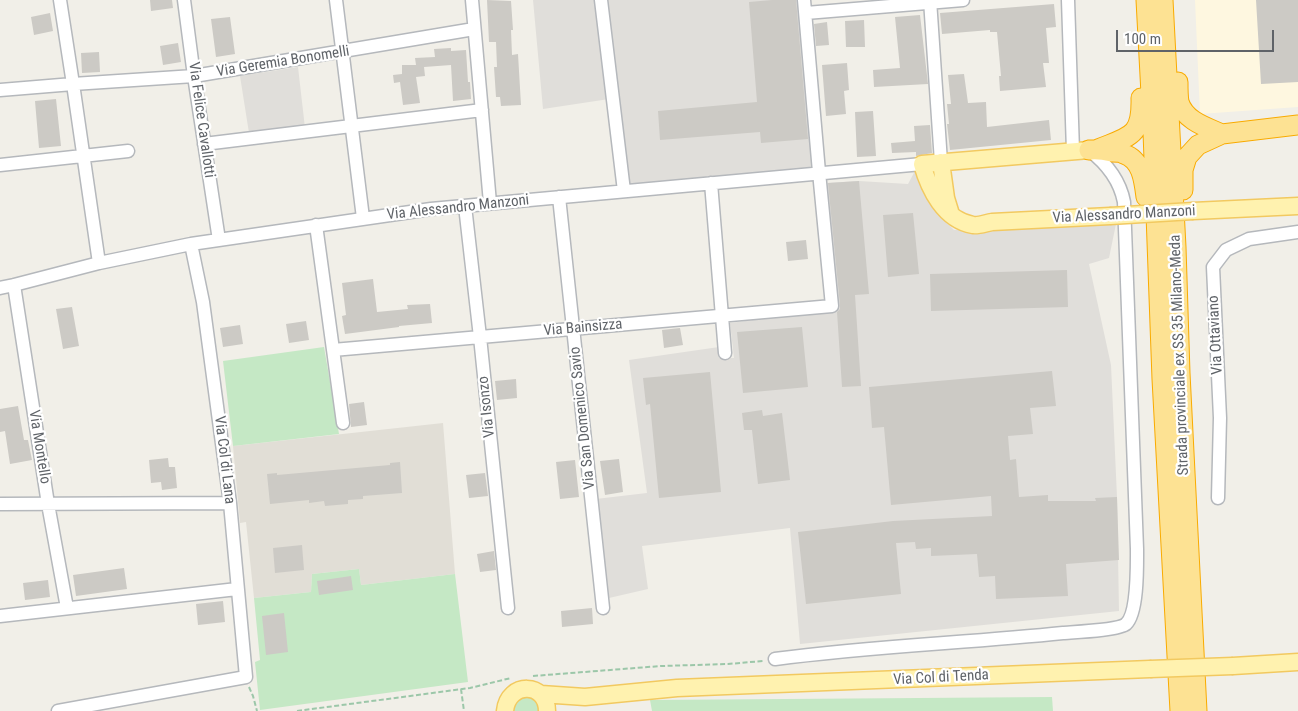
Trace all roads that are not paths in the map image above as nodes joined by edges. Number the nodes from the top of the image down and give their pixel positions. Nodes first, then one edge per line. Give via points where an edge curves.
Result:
1 (60, 0) edge
2 (184, 0) edge
3 (336, 0) edge
4 (472, 0) edge
5 (601, 0) edge
6 (804, 0) edge
7 (963, 0) edge
8 (1068, 0) edge
9 (1146, 0) edge
10 (1163, 0) edge
11 (930, 2) edge
12 (806, 13) junction
13 (1164, 20) junction
14 (474, 30) junction
15 (1149, 51) junction
16 (343, 52) junction
17 (194, 76) junction
18 (73, 84) junction
19 (0, 90) edge
20 (482, 110) junction
21 (1298, 125) edge
22 (351, 127) junction
23 (1222, 134) junction
24 (204, 144) junction
25 (1086, 150) junction
26 (128, 151) dead end
27 (83, 156) junction
28 (941, 162) junction
29 (922, 164) junction
30 (0, 165) edge
31 (819, 172) junction
32 (711, 183) junction
33 (624, 191) junction
34 (559, 197) junction
35 (490, 204) junction
36 (465, 206) junction
37 (1298, 206) edge
38 (952, 215) junction
39 (362, 218) junction
40 (316, 225) junction
41 (1298, 232) edge
42 (219, 240) junction
43 (191, 244) junction
44 (1176, 247) junction
45 (99, 263) junction
46 (1158, 266) junction
47 (14, 285) junction
48 (0, 288) edge
49 (723, 315) junction
50 (573, 329) junction
51 (480, 337) junction
52 (333, 350) junction
53 (726, 353) dead end
54 (343, 423) dead end
55 (1218, 498) dead end
56 (230, 503) junction
57 (0, 504) edge
58 (48, 504) junction
59 (237, 589) junction
60 (67, 608) junction
61 (508, 608) dead end
62 (603, 608) dead end
63 (0, 616) edge
64 (775, 659) dead end
65 (1298, 662) edge
66 (541, 694) junction
67 (585, 697) junction
68 (501, 708) edge
69 (58, 711) edge
70 (547, 711) edge
71 (556, 711) edge
72 (1180, 711) edge
73 (1197, 711) edge

1 - 18 street
2 - 17 street, Via Felice Cavallotti
3 - 16 street
4 - 14 street
5 - 33 street
6 - 12 street
7 - 11 street
8 - 25 street
9 - 15 highway, Strada provinciale ex SS 35 Milano-Meda
10 - 13 highway, Strada provinciale ex SS 35 Milano-Meda
11 - 12 street
11 - 28 street
12 - 31 street
13 - 23 highway via 1173,36 1180,102 1186,114 1194,122
13 - 44 highway, Strada provinciale ex SS 35 Milano-Meda
14 - 16 street, Via Geremia Bonomelli
14 - 20 street
15 - 25 highway via 1141,71 1140,123 1129,135
15 - 46 highway, Strada provinciale ex SS 35 Milano-Meda
16 - 17 street, Via Geremia Bonomelli
16 - 22 street
17 - 18 street, Via Geremia Bonomelli
17 - 24 street, Via Felice Cavallotti
18 - 19 street, Via Geremia Bonomelli
18 - 27 street
20 - 22 street
20 - 35 street
21 - 23 highway
22 - 24 street
22 - 39 street
23 - 44 highway via 1198,145 1187,157 1183,170 1183,233
24 - 42 street, Via Felice Cavallotti
25 - 28 main road, Via Alessandro Manzoni
25 - 46 highway via 1124,154 1140,168 1146,197 1148,243
25 - 64 street via 1100,158 1112,174 1124,202 1136,550 1135,595 1129,620 1125,625 1102,630 870,648
26 - 27 street
27 - 30 street
27 - 45 street
28 - 29 main road, Via Alessandro Manzoni
28 - 38 main road
29 - 31 street, Via Alessandro Manzoni
29 - 38 main road, Via Alessandro Manzoni via 935,196
31 - 32 street, Via Alessandro Manzoni
31 - 49 street, Via Bainsizza via 832,306
32 - 33 street, Via Alessandro Manzoni
32 - 49 street
33 - 34 street, Via Alessandro Manzoni
34 - 35 street, Via Alessandro Manzoni
34 - 50 street, Via San Domenico Savio
35 - 36 street, Via Alessandro Manzoni
36 - 39 street, Via Alessandro Manzoni
36 - 51 street, Via Isonzo
37 - 38 main road, Via Alessandro Manzoni, bridge via 992,222 974,226
39 - 40 street, Via Alessandro Manzoni
40 - 42 street, Via Alessandro Manzoni
40 - 52 street
41 - 55 street, Via Ottaviano via 1249,240 1226,250 1213,267 1220,418
42 - 43 street, Via Alessandro Manzoni
43 - 45 street, Via Alessandro Manzoni
43 - 56 street, Via Col di Lana via 203,302
44 - 73 highway, Strada provinciale ex SS 35 Milano-Meda
45 - 47 street, Via Alessandro Manzoni
46 - 72 highway, Strada provinciale ex SS 35 Milano-Meda
47 - 48 street, Via Alessandro Manzoni
47 - 58 street, Via Montello
49 - 50 street, Via Bainsizza
49 - 53 street
50 - 51 street, Via Bainsizza
50 - 62 street, Via San Domenico Savio
51 - 52 street, Via Bainsizza
51 - 61 street, Via Isonzo
52 - 54 street
56 - 58 street
56 - 59 street, Via Col di Lana
57 - 58 street
58 - 60 street, Via Montello
59 - 60 street
59 - 69 street, Via Col di Lana via 246,677
60 - 63 street
65 - 67 main road, Via Col di Tenda, bridge via 677,688
66 - 67 main road, Via Col di Tenda
66 - 68 main road, Via Col di Tenda via 528,688 521,689 509,696
66 - 70 main road
67 - 71 main road, Via Col di Tenda

